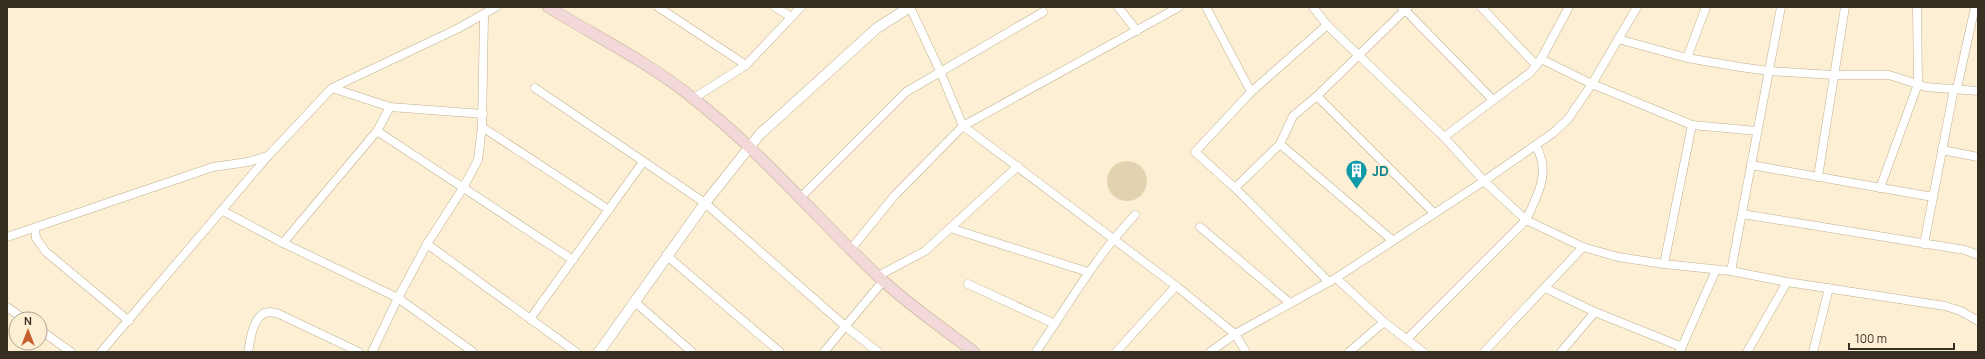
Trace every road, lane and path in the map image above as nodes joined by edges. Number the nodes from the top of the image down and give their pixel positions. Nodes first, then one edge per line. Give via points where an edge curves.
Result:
1 (496, 7) edge
2 (548, 7) edge
3 (658, 7) edge
4 (775, 7) edge
5 (801, 7) edge
6 (910, 7) edge
7 (1118, 7) edge
8 (1180, 7) edge
9 (1206, 7) edge
10 (1313, 7) edge
11 (1481, 7) edge
12 (1568, 7) edge
13 (1637, 7) edge
14 (1706, 7) edge
15 (1781, 7) edge
16 (1845, 7) edge
17 (1917, 7) edge
18 (1974, 7) edge
19 (1405, 8) edge
20 (1043, 12) dead end
21 (484, 15) junction
22 (791, 17) junction
23 (1328, 24) junction
24 (1137, 31) junction
25 (1618, 39) junction
26 (1360, 55) junction
27 (1687, 58) junction
28 (1539, 62) junction
29 (746, 65) junction
30 (940, 71) junction
31 (1768, 71) junction
32 (1833, 75) junction
33 (1592, 84) junction
34 (1918, 84) junction
35 (332, 88) junction
36 (535, 88) dead end
37 (1955, 89) junction
38 (1978, 91) edge
39 (1251, 92) junction
40 (1317, 96) junction
41 (694, 98) junction
42 (1493, 100) junction
43 (390, 107) junction
44 (483, 114) junction
45 (1692, 124) junction
46 (963, 126) junction
47 (482, 127) junction
48 (377, 131) junction
49 (1757, 131) junction
50 (1444, 137) junction
51 (1280, 144) junction
52 (749, 146) junction
53 (1536, 146) junction
54 (1942, 150) junction
55 (268, 156) junction
56 (1978, 157) edge
57 (644, 162) junction
58 (1751, 165) junction
59 (1018, 166) junction
60 (1818, 177) junction
61 (1484, 181) junction
62 (463, 188) junction
63 (1235, 188) junction
64 (1880, 188) junction
65 (801, 197) junction
66 (1933, 197) junction
67 (704, 203) junction
68 (609, 210) junction
69 (223, 211) junction
70 (1434, 213) junction
71 (1742, 214) junction
72 (1135, 215) dead end
73 (1526, 220) junction
74 (35, 228) junction
75 (950, 228) junction
76 (1200, 228) dead end
77 (7, 237) edge
78 (1113, 238) junction
79 (1392, 240) junction
80 (283, 242) junction
81 (427, 244) junction
82 (1924, 244) junction
83 (1584, 247) junction
84 (851, 249) junction
85 (1978, 254) edge
86 (666, 255) junction
87 (572, 260) junction
88 (1664, 264) junction
89 (1716, 270) junction
90 (1731, 271) junction
91 (1088, 272) junction
92 (880, 278) junction
93 (1332, 280) junction
94 (1787, 282) junction
95 (968, 284) dead end
96 (1176, 286) junction
97 (1545, 288) junction
98 (1829, 288) junction
99 (398, 298) junction
100 (635, 302) junction
101 (1290, 304) junction
102 (1595, 312) junction
103 (530, 319) junction
104 (129, 321) junction
105 (1978, 321) edge
106 (1384, 322) junction
107 (1055, 324) junction
108 (845, 326) junction
109 (1235, 334) junction
110 (48, 336) edge
111 (1407, 339) junction
112 (1681, 350) edge
113 (71, 352) edge
114 (101, 352) edge
115 (248, 352) edge
116 (359, 352) edge
117 (372, 352) edge
118 (473, 352) edge
119 (576, 352) edge
120 (599, 352) edge
121 (692, 352) edge
122 (780, 352) edge
123 (824, 352) edge
124 (878, 352) edge
125 (974, 352) edge
126 (1036, 352) edge
127 (1116, 352) edge
128 (1210, 352) edge
129 (1246, 352) edge
130 (1349, 352) edge
131 (1423, 352) edge
132 (1484, 352) edge
133 (1561, 352) edge
134 (1747, 352) edge
135 (1814, 352) edge

1 - 21 street
2 - 41 main road
3 - 29 street
4 - 22 street
5 - 22 street
6 - 30 street
6 - 52 street via 877,28
7 - 24 street
8 - 24 street
9 - 39 street
10 - 23 street
11 - 28 street
12 - 28 street
13 - 25 street
14 - 27 street
15 - 31 street
16 - 32 street
17 - 34 street
18 - 37 street
19 - 26 street
19 - 42 street
20 - 30 street
21 - 35 street
21 - 44 street
22 - 29 street
23 - 26 street
23 - 39 street
24 - 46 street
25 - 27 street
25 - 33 street
26 - 40 street
26 - 50 street
27 - 31 street
28 - 33 street
28 - 42 street via 1519,82
29 - 41 street
30 - 46 street
30 - 65 street via 906,92
31 - 32 street
31 - 49 street
32 - 34 street via 1889,75
32 - 60 street
33 - 45 street
33 - 53 street via 1568,119
34 - 37 street
34 - 64 street
35 - 43 street
35 - 55 street
36 - 57 street
37 - 38 street
37 - 54 street
39 - 63 street via 1195,152
40 - 51 street via 1293,116
40 - 70 street
41 - 52 main road
42 - 50 street
43 - 44 street
43 - 48 street
44 - 47 street
45 - 49 street
45 - 88 street
46 - 59 street
46 - 84 street via 895,195
47 - 62 street via 478,160
47 - 68 street
48 - 62 street
48 - 80 street
49 - 58 street
50 - 61 street
51 - 63 street
51 - 79 street
52 - 65 main road
52 - 67 street
53 - 61 street
53 - 73 street via 1542,157 1543,176 1537,198
54 - 56 street
54 - 66 street
55 - 69 street
55 - 74 street via 213,168
57 - 67 street
57 - 68 street
58 - 60 street
58 - 71 street
59 - 75 street
59 - 78 street
60 - 64 street
61 - 70 street
61 - 73 street
62 - 81 street
62 - 87 street
63 - 93 street
64 - 66 street
65 - 84 main road
66 - 82 street
67 - 86 street
67 - 108 street
68 - 87 street
69 - 80 street
69 - 104 street
70 - 79 street
71 - 82 street
71 - 90 street
72 - 78 street
73 - 83 street
73 - 111 street
74 - 77 street
74 - 104 street via 36,238 46,252
75 - 91 street
75 - 92 street via 925,251
76 - 101 street
78 - 91 street
78 - 96 street
79 - 93 street
80 - 99 street
81 - 99 street
81 - 103 street
82 - 85 street
83 - 88 street via 1618,257
83 - 97 street
84 - 92 main road
86 - 100 street
86 - 122 street
87 - 103 street
88 - 89 street
89 - 90 street
89 - 112 street
90 - 94 street
91 - 107 street
92 - 108 street
92 - 125 main road
93 - 101 street
93 - 106 street
94 - 98 street
94 - 134 street
95 - 107 street
96 - 109 street
96 - 127 street
97 - 102 street
97 - 132 street
98 - 105 street via 1946,306
98 - 135 street
99 - 117 street
99 - 118 street
100 - 120 street
100 - 121 street
101 - 109 street
102 - 112 street
102 - 133 street
103 - 119 street
104 - 114 street
106 - 111 street
106 - 130 street
107 - 126 street
108 - 123 street
108 - 124 street
109 - 128 street
109 - 129 street
110 - 113 street
111 - 131 street
115 - 116 street via 256,322 266,311 279,314

